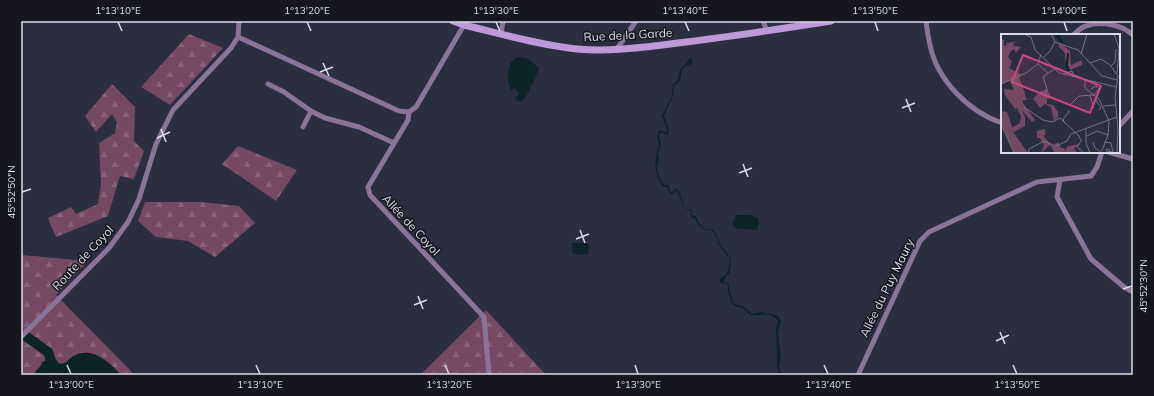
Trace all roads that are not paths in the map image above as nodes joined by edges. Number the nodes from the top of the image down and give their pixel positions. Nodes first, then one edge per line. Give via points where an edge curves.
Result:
1 (239, 21) edge
2 (453, 21) edge
3 (503, 21) edge
4 (636, 21) edge
5 (763, 21) edge
6 (831, 21) edge
7 (926, 21) edge
8 (464, 24) edge
9 (767, 31) junction
10 (501, 34) junction
11 (1074, 34) edge
12 (1133, 35) edge
13 (238, 37) junction
14 (617, 49) junction
15 (268, 84) dead end
16 (1133, 110) edge
17 (311, 111) junction
18 (409, 112) junction
19 (1001, 123) edge
20 (1120, 125) edge
21 (303, 127) dead end
22 (394, 143) junction
23 (1102, 153) edge
24 (1112, 153) edge
25 (1133, 158) edge
26 (1060, 180) junction
27 (1133, 292) edge
28 (21, 337) edge
29 (489, 375) edge
30 (858, 375) edge

1 - 13 street
2 - 8 main road, Rue de la Garde
3 - 10 street
4 - 14 street
5 - 9 street
6 - 9 main road, Rue de la Garde
7 - 19 street via 930,46 948,84 963,101
8 - 10 main road, Rue de la Garde
8 - 18 street, Allée de Coyol via 416,107
9 - 14 main road, Rue de la Garde
10 - 14 main road, Rue de la Garde via 546,45 579,49
11 - 12 street via 1084,26 1099,23 1114,25
13 - 18 street via 399,111
13 - 28 street, Route de Coyol via 232,48 173,110 156,144 139,199 128,222 109,248
15 - 17 street
16 - 20 street
17 - 21 street
17 - 22 street via 325,118 359,126
18 - 22 street, Allée de Coyol via 408,120
22 - 29 street, Allée de Coyol via 368,187 370,195 484,317
23 - 26 street, Allée du Puy Maury via 1091,176
24 - 25 street
26 - 27 street via 1057,198 1091,258
26 - 30 street, Allée du Puy Maury via 1037,182 929,232 920,241

